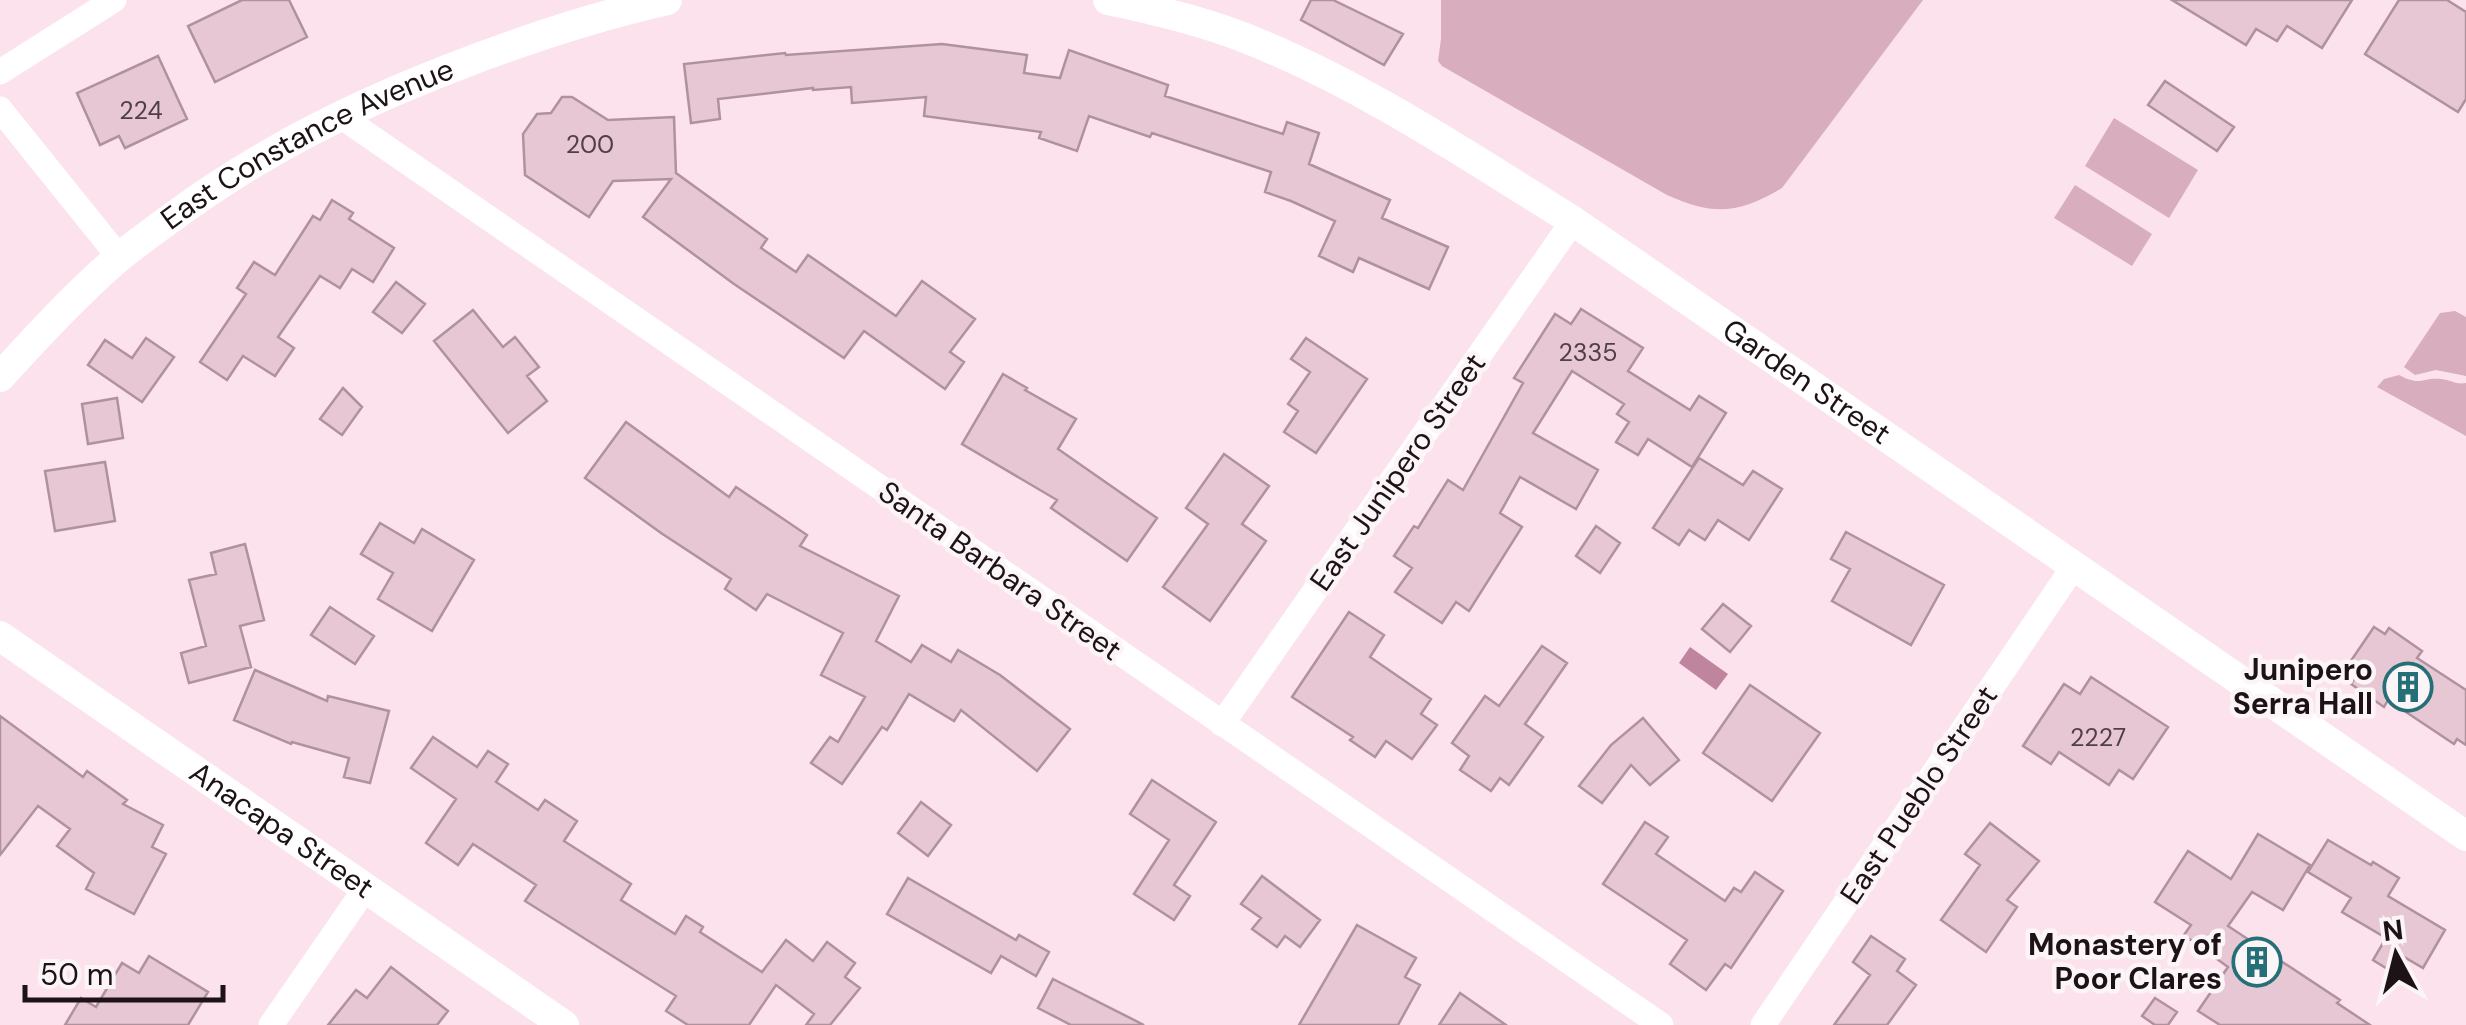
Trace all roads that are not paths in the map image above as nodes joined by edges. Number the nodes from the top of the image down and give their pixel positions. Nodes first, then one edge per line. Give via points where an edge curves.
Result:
1 (114, 0) edge
2 (667, 0) edge
3 (1108, 0) edge
4 (0, 72) edge
5 (0, 109) edge
6 (339, 115) junction
7 (1573, 221) junction
8 (119, 257) junction
9 (0, 377) edge
10 (2074, 566) junction
11 (0, 636) edge
12 (1222, 724) junction
13 (2466, 836) edge
14 (364, 889) junction
15 (271, 1025) edge
16 (564, 1025) edge
17 (1661, 1025) edge
18 (1763, 1025) edge

1 - 4 street
2 - 6 street, East Constance Avenue via 533,37
3 - 7 street, Garden Street via 1274,51
5 - 8 street
6 - 8 street, East Constance Avenue via 205,193
6 - 12 street, Santa Barbara Street
7 - 10 street, Garden Street
7 - 12 street, East Junipero Street
8 - 9 street, East Constance Avenue
10 - 13 street, Garden Street
10 - 18 street, East Pueblo Street
11 - 14 street, Anacapa Street
12 - 17 street, Santa Barbara Street
14 - 15 street
14 - 16 street, Anacapa Street

